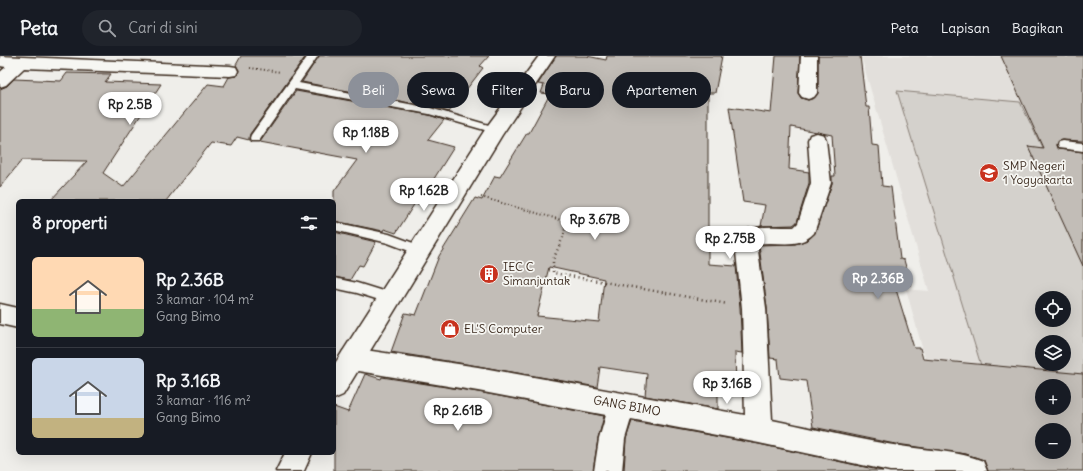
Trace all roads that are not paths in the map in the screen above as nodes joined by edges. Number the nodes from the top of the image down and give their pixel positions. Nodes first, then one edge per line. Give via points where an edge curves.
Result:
1 (314, 56) edge
2 (546, 56) edge
3 (808, 56) edge
4 (0, 61) edge
5 (20, 63) junction
6 (230, 71) road end
7 (0, 81) edge
8 (292, 85) junction
9 (808, 93) dead end
10 (495, 130) junction
11 (255, 138) dead end
12 (817, 140) dead end
13 (1062, 145) dead end
14 (1083, 147) edge
15 (336, 226) edge
16 (420, 250) junction
17 (336, 283) edge
18 (389, 298) junction
19 (0, 314) edge
20 (16, 318) edge
21 (352, 359) junction
22 (336, 382) edge
23 (622, 406) junction
24 (759, 430) junction
25 (298, 455) edge
26 (290, 471) edge
27 (608, 471) edge
28 (973, 471) edge

1 - 8 lane
2 - 10 street
3 - 9 street
4 - 5 street
5 - 6 street
5 - 7 street
8 - 10 lane via 430,111
8 - 11 lane
10 - 16 street
12 - 24 street via 821,183 807,227 796,234 757,235 750,237 746,243 754,308
13 - 14 lane
15 - 16 lane via 389,238
16 - 18 street
17 - 18 lane
18 - 21 street
19 - 20 street
21 - 22 street
21 - 23 street, GANG BIMO
23 - 24 street, GANG BIMO
23 - 27 street via 612,439
24 - 28 street, GANG BIMO via 907,461
25 - 26 street

